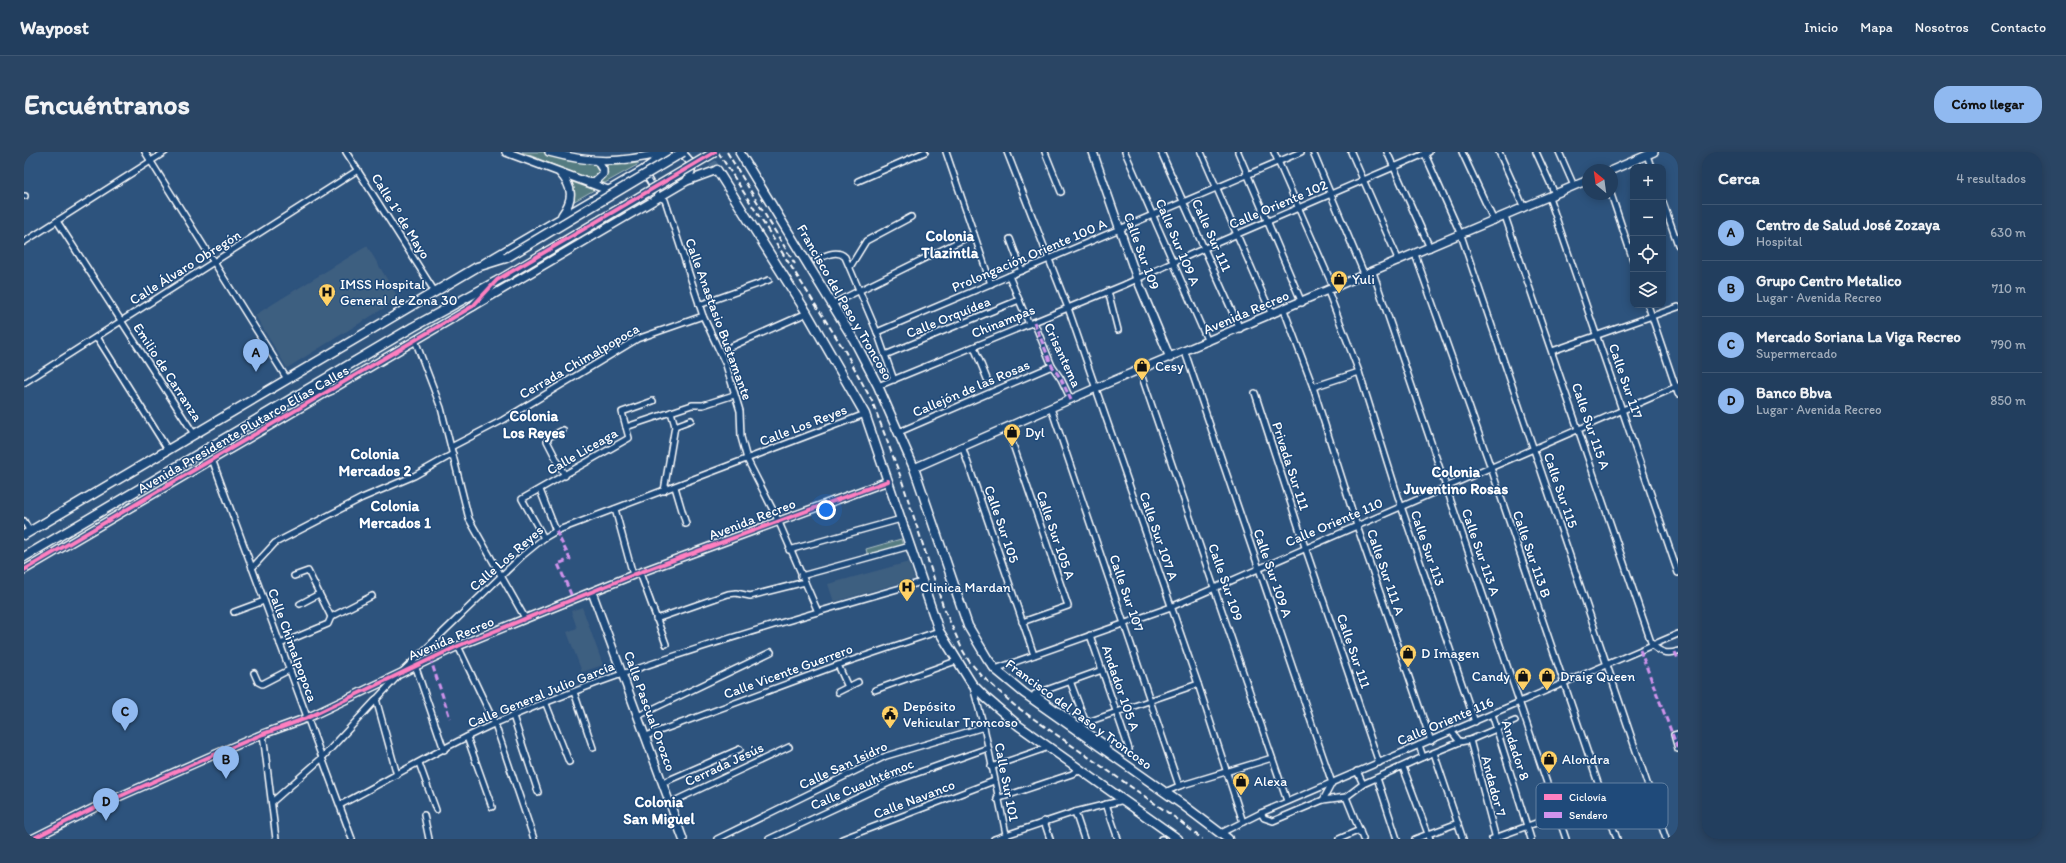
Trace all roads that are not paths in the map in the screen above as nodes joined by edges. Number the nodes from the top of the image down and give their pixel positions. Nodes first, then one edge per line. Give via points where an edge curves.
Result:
1 (145, 152) edge
2 (165, 152) edge
3 (346, 152) edge
4 (506, 152) edge
5 (549, 152) edge
6 (666, 152) edge
7 (676, 152) edge
8 (684, 152) edge
9 (715, 152) edge
10 (741, 152) edge
11 (925, 152) edge
12 (946, 152) edge
13 (1007, 152) edge
14 (1045, 152) edge
15 (1093, 152) edge
16 (1125, 152) edge
17 (1161, 152) edge
18 (1200, 152) edge
19 (1238, 152) edge
20 (1274, 152) edge
21 (1302, 152) edge
22 (1313, 152) edge
23 (1351, 152) edge
24 (1388, 152) edge
25 (1462, 152) edge
26 (1499, 152) edge
27 (1536, 152) edge
28 (1559, 152) edge
29 (1426, 153) edge
30 (1651, 153) edge
31 (151, 161) junction
32 (598, 162) junction
33 (1278, 162) junction
34 (1651, 164) edge
35 (1394, 167) junction
36 (1618, 167) edge
37 (358, 170) junction
38 (643, 170) junction
39 (717, 170) joint
40 (560, 173) junction
41 (1248, 175) junction
42 (1362, 180) junction
43 (687, 181) junction
44 (858, 181) dead end
45 (585, 182) junction
46 (1582, 183) edge
47 (1574, 186) junction
48 (1217, 188) junction
49 (608, 190) junction
50 (1061, 192) dead end
51 (1330, 194) junction
52 (1552, 196) junction
53 (659, 197) junction
54 (1613, 200) edge
55 (1184, 202) junction
56 (1299, 208) junction
57 (1524, 208) junction
58 (1666, 211) edge
59 (1154, 216) junction
60 (1506, 216) junction
61 (560, 217) junction
62 (911, 217) dead end
63 (56, 221) junction
64 (1267, 221) junction
65 (1494, 221) junction
66 (1121, 229) junction
67 (974, 234) junction
68 (1237, 234) junction
69 (1461, 235) junction
70 (1010, 239) dead end
71 (24, 242) edge
72 (1678, 245) edge
73 (1205, 248) junction
74 (1430, 248) junction
75 (1630, 251) edge
76 (1415, 254) junction
77 (815, 260) dead end
78 (1048, 260) junction
79 (1398, 261) junction
80 (215, 262) junction
81 (1173, 262) junction
82 (477, 267) junction
83 (850, 267) junction
84 (1022, 271) junction
85 (1373, 272) junction
86 (1010, 276) junction
87 (1365, 276) junction
88 (1137, 279) junction
89 (497, 280) junction
90 (769, 280) dead end
91 (991, 284) junction
92 (859, 290) junction
93 (1331, 290) junction
94 (1108, 291) junction
95 (436, 292) junction
96 (1019, 300) junction
97 (1302, 302) junction
98 (832, 304) junction
99 (699, 305) junction
100 (472, 306) junction
101 (1678, 307) edge
102 (1068, 308) junction
103 (1649, 308) edge
104 (1284, 310) junction
105 (807, 313) junction
106 (1272, 315) junction
107 (703, 316) junction
108 (1652, 316) junction
109 (122, 321) junction
110 (1031, 323) junction
111 (1240, 329) junction
112 (1118, 330) dead end
113 (877, 332) junction
114 (1597, 335) junction
115 (97, 337) junction
116 (415, 340) junction
117 (1208, 342) junction
118 (974, 346) junction
119 (728, 348) dead end
120 (1552, 351) junction
121 (1185, 352) junction
122 (885, 355) junction
123 (1170, 358) junction
124 (1052, 366) junction
125 (1140, 371) junction
126 (1359, 372) junction
127 (287, 378) junction
128 (987, 379) dead end
129 (894, 380) junction
130 (24, 383) edge
131 (878, 386) junction
132 (1313, 387) junction
133 (1677, 387) edge
134 (1096, 388) junction
135 (331, 390) junction
136 (1255, 393) dead end
137 (1678, 394) edge
138 (734, 395) junction
139 (289, 400) junction
140 (1071, 400) junction
141 (653, 401) dead end
142 (1051, 408) junction
143 (1623, 410) junction
144 (671, 412) junction
145 (864, 414) junction
146 (691, 420) dead end
147 (675, 426) junction
148 (626, 427) junction
149 (1007, 427) junction
150 (563, 430) dead end
151 (1580, 430) junction
152 (899, 432) junction
153 (194, 434) junction
154 (962, 446) junction
155 (451, 447) junction
156 (1535, 449) junction
157 (168, 450) junction
158 (453, 454) junction
159 (212, 459) junction
160 (747, 460) junction
161 (914, 468) junction
162 (1491, 468) junction
163 (565, 476) junction
164 (888, 481) junction
165 (1446, 486) junction
166 (675, 487) junction
167 (540, 490) junction
168 (664, 491) junction
169 (1401, 506) junction
170 (615, 509) junction
171 (901, 519) junction
172 (778, 520) junction
173 (24, 521) edge
174 (686, 524) dead end
175 (1357, 526) junction
176 (556, 531) junction
177 (27, 534) edge
178 (544, 538) junction
179 (910, 546) junction
180 (1305, 547) junction
181 (789, 550) junction
182 (24, 557) edge
183 (252, 568) junction
184 (1258, 568) junction
185 (24, 570) edge
186 (1678, 573) edge
187 (636, 574) junction
188 (501, 575) junction
189 (294, 576) dead end
190 (801, 576) junction
191 (805, 582) junction
192 (922, 582) junction
193 (1215, 588) junction
194 (592, 592) junction
195 (319, 594) junction
196 (372, 596) dead end
197 (264, 601) junction
198 (300, 604) dead end
199 (1171, 607) junction
200 (234, 612) dead end
201 (818, 612) junction
202 (331, 617) junction
203 (525, 618) junction
204 (656, 619) junction
205 (1022, 622) junction
206 (1125, 623) junction
207 (939, 631) junction
208 (1678, 634) edge
209 (1090, 635) junction
210 (280, 644) junction
211 (666, 644) dead end
212 (1652, 645) junction
213 (458, 646) junction
214 (1677, 651) edge
215 (771, 652) dead end
216 (1034, 655) junction
217 (1678, 659) edge
218 (956, 660) junction
219 (1608, 664) junction
220 (415, 665) junction
221 (838, 665) junction
222 (995, 669) junction
223 (289, 670) junction
224 (1102, 670) junction
225 (403, 671) junction
226 (254, 673) dead end
227 (622, 675) junction
228 (1070, 681) junction
229 (858, 682) dead end
230 (1564, 682) junction
231 (972, 684) junction
232 (1198, 684) junction
233 (848, 687) junction
234 (875, 690) dead end
235 (574, 692) junction
236 (838, 692) dead end
237 (376, 699) junction
238 (1151, 700) junction
239 (1520, 702) junction
240 (546, 704) junction
241 (1054, 711) junction
242 (1116, 712) junction
243 (1492, 714) junction
244 (514, 716) junction
245 (638, 716) junction
246 (307, 718) junction
247 (1515, 721) dead end
248 (1474, 722) junction
249 (1086, 723) junction
250 (494, 724) junction
251 (1079, 725) junction
252 (984, 727) junction
253 (1496, 728) junction
254 (1452, 732) junction
255 (263, 734) junction
256 (1676, 734) edge
257 (646, 736) junction
258 (467, 737) junction
259 (1470, 740) junction
260 (1431, 741) junction
261 (1460, 742) junction
262 (1419, 745) junction
263 (789, 747) dead end
264 (1050, 747) junction
265 (593, 748) dead end
266 (988, 748) junction
267 (740, 749) dead end
268 (1129, 749) dead end
269 (1678, 749) edge
270 (444, 750) junction
271 (1105, 751) junction
272 (1434, 753) junction
273 (322, 758) junction
274 (1272, 758) junction
275 (1424, 758) junction
276 (569, 762) dead end
277 (419, 763) junction
278 (1379, 763) junction
279 (991, 767) junction
280 (1403, 767) junction
281 (1079, 768) junction
282 (1357, 771) junction
283 (1227, 773) junction
284 (397, 775) junction
285 (1377, 778) junction
286 (994, 781) junction
287 (662, 783) junction
288 (1332, 783) junction
289 (1547, 783) edge
290 (1598, 783) edge
291 (1647, 783) edge
292 (1363, 784) junction
293 (1179, 786) junction
294 (538, 792) dead end
295 (1165, 792) junction
296 (1346, 797) junction
297 (998, 799) junction
298 (1125, 800) junction
299 (1323, 800) junction
300 (1287, 801) junction
301 (272, 802) junction
302 (670, 803) junction
303 (1106, 804) junction
304 (340, 805) junction
305 (492, 807) dead end
306 (436, 810) dead end
307 (1075, 812) junction
308 (1261, 813) junction
309 (424, 815) dead end
310 (1044, 822) junction
311 (1242, 822) junction
312 (1458, 823) junction
313 (1536, 823) edge
314 (1527, 826) junction
315 (1563, 829) edge
316 (1614, 829) edge
317 (1663, 829) edge
318 (1360, 830) junction
319 (1225, 836) edge
320 (1429, 836) edge
321 (1006, 837) edge
322 (32, 839) edge
323 (276, 839) edge
324 (352, 839) edge
325 (429, 839) edge
326 (534, 839) edge
327 (683, 839) edge
328 (717, 839) edge
329 (769, 839) edge
330 (842, 839) edge
331 (994, 839) edge
332 (1050, 839) edge
333 (1084, 839) edge
334 (1118, 839) edge
335 (1178, 839) edge
336 (1339, 839) edge
337 (1363, 839) edge
338 (1397, 839) edge
339 (1415, 839) edge
340 (1463, 839) edge
341 (1495, 839) edge
342 (1531, 839) edge
343 (1566, 839) edge
344 (1617, 839) edge
345 (1666, 839) edge

1 - 31 street
2 - 31 street
3 - 37 street, Calle 1º de Mayo
4 - 40 street
5 - 32 street via 577,160
6 - 32 street via 623,161
6 - 38 street, Avenida Presidente Plutarco Elías Calles
7 - 43 street via 684,155 690,164 691,171
8 - 82 main road, Avenida Presidente Plutarco Elías Calles, bridge via 506,258
9 - 89 main road, Avenida Presidente Plutarco Elías Calles, bridge
10 - 98 main road, Francisco del Paso y Troncoso
11 - 44 street
12 - 67 street
13 - 78 street, Calle Sur 107 A
14 - 50 street
15 - 66 street, Calle Sur 109
16 - 59 street, Calle Sur 109 A
17 - 55 street, Calle Sur 111
18 - 48 street
19 - 41 street
20 - 33 street, Calle Sur 113
21 - 33 street, Prolongación Oriente 100 A
22 - 51 street
23 - 42 street
24 - 35 street
25 - 65 street
26 - 57 street
27 - 52 street, Calle Sur 117
28 - 47 street
29 - 35 street, Calle Oriente 102
29 - 69 street, Calle Sur 115
30 - 34 street
30 - 36 street
31 - 63 street
31 - 80 street
32 - 45 street via 603,174 594,182
33 - 41 street, Prolongación Oriente 100 A
33 - 56 street, Calle Sur 113
35 - 42 street, Calle Oriente 102
35 - 74 street
37 - 80 street, Calle Álvaro Obregón
37 - 95 street, Calle 1º de Mayo
38 - 49 street, Avenida Presidente Plutarco Elías Calles
38 - 53 street, Calle Anastasio Bustamante
39 - 43 street, Avenida Presidente Plutarco Elías Calles
39 - 105 main road
40 - 45 street
40 - 61 street via 568,184 571,196
41 - 48 street, Prolongación Oriente 100 A
41 - 64 street
42 - 51 street, Calle Oriente 102
42 - 79 street
43 - 53 street, Avenida Presidente Plutarco Elías Calles
45 - 49 street
46 - 47 street, Avenida Recreo
47 - 52 street, Avenida Recreo
48 - 55 street, Prolongación Oriente 100 A
48 - 68 street
49 - 61 street, Avenida Presidente Plutarco Elías Calles
51 - 56 street, Calle Oriente 102
51 - 87 street
52 - 57 street, Avenida Recreo
52 - 114 street, Calle Sur 117
53 - 99 street, Calle Anastasio Bustamante via 665,200
53 - 100 street, Avenida Presidente Plutarco Elías Calles
54 - 75 street
55 - 59 street, Prolongación Oriente 100 A
55 - 73 street, Calle Sur 111
56 - 64 street, Calle Oriente 102
56 - 93 street, Calle Sur 113
57 - 60 street, Avenida Recreo
58 - 72 street
59 - 66 street, Prolongación Oriente 100 A
59 - 81 street, Calle Sur 109 A
60 - 65 street, Avenida Recreo
60 - 120 street, Calle Sur 115 A
61 - 82 street, Avenida Presidente Plutarco Elías Calles
62 - 83 street via 866,241
63 - 71 street
63 - 109 street, Emilio de Carranza
64 - 68 street, Calle Oriente 102
64 - 97 street
65 - 69 street, Avenida Recreo
66 - 78 street, Prolongación Oriente 100 A
66 - 88 street, Calle Sur 109
67 - 91 street
67 - 92 street
68 - 73 street, Calle Oriente 102
68 - 106 street
69 - 74 street, Avenida Recreo
69 - 156 street, Calle Sur 115
70 - 84 street
73 - 81 street, Calle Oriente 102
73 - 111 street, Calle Sur 111
74 - 76 street, Avenida Recreo
76 - 79 street, Avenida Recreo
76 - 162 street, Calle Sur 113 B
77 - 83 street via 830,254 841,254
78 - 84 street, Prolongación Oriente 100 A
78 - 102 street, Calle Sur 107 A
79 - 85 street, Avenida Recreo
80 - 109 street, Calle Álvaro Obregón
80 - 127 street
81 - 88 street, Calle Oriente 102
81 - 117 street, Calle Sur 109 A
82 - 95 main road, Avenida Presidente Plutarco Elías Calles
83 - 92 street
84 - 86 street, Prolongación Oriente 100 A
85 - 87 street, Avenida Recreo
85 - 165 street, Calle Sur 113 A
86 - 91 street, Prolongación Oriente 100 A
86 - 96 street, Crisantema
87 - 93 street, Avenida Recreo
88 - 94 street, Chinampas
88 - 123 street, Calle Sur 109
89 - 100 main road
89 - 139 main road, Avenida Presidente Plutarco Elías Calles
90 - 99 street
91 - 113 street, Prolongación Oriente 100 A
92 - 98 street
92 - 113 street
93 - 97 street, Avenida Recreo
93 - 126 street, Calle Sur 113
94 - 102 street, Chinampas
94 - 112 street
95 - 127 main road, Avenida Presidente Plutarco Elías Calles
96 - 110 street, Crisantema
96 - 122 street, Calle Orquídea
97 - 104 street, Avenida Recreo
98 - 131 main road, Francisco del Paso y Troncoso
99 - 107 street, Calle Anastasio Bustamante
100 - 116 street, Avenida Presidente Plutarco Elías Calles
101 - 108 street
102 - 110 street, Chinampas
102 - 134 street, Calle Sur 107 A
103 - 108 street
104 - 106 street, Avenida Recreo
104 - 132 street, Calle Sur 111 A
105 - 119 street
105 - 145 main road
106 - 111 street, Avenida Recreo
107 - 138 street, Calle Anastasio Bustamante via 722,353
107 - 155 street, Cerrada Chimalpopoca via 637,338 503,420
108 - 114 street
108 - 133 street
109 - 115 street, Calle Álvaro Obregón
109 - 153 street, Emilio de Carranza
110 - 118 street, Chinampas
110 - 124 street, Crisantema
111 - 117 street, Avenida Recreo
113 - 122 street
114 - 120 street
114 - 143 street, Calle Sur 117
115 - 130 street, Calle Álvaro Obregón
115 - 157 street
116 - 135 street, Avenida Presidente Plutarco Elías Calles
116 - 155 street via 436,392
117 - 121 street, Avenida Recreo
118 - 128 street
118 - 129 street, Chinampas
120 - 151 street, Calle Sur 115 A
121 - 123 street, Avenida Recreo
121 - 184 street, Calle Sur 109 A
122 - 129 street
123 - 125 street, Avenida Recreo
124 - 140 street, Crisantema
124 - 152 street, Callejón de las Rosas
125 - 134 street, Avenida Recreo
125 - 193 street, Calle Sur 109
126 - 132 street
126 - 169 street, Calle Sur 113
127 - 153 main road, Avenida Presidente Plutarco Elías Calles
129 - 131 street, Chinampas
131 - 152 main road, Francisco del Paso y Troncoso
132 - 175 street, Calle Sur 111 A
133 - 137 street
133 - 143 street, Calle Oriente 110
134 - 140 street, Avenida Recreo
134 - 199 street, Calle Sur 107 A
135 - 139 main road
135 - 159 street, Avenida Presidente Plutarco Elías Calles
136 - 180 street, Privada Sur 111
138 - 144 street, Calle Liceaga
138 - 160 street, Calle Anastasio Bustamante via 740,411 741,437
139 - 182 main road, Avenida Presidente Plutarco Elías Calles
140 - 142 street, Avenida Recreo
141 - 148 street via 622,412
142 - 149 street, Avenida Recreo
142 - 206 street, Calle Sur 107
143 - 151 street, Calle Oriente 110
143 - 186 street, Calle Sur 117
144 - 147 street
144 - 148 street, Calle Liceaga
145 - 160 street, Calle Los Reyes
145 - 164 main road
146 - 147 street
147 - 168 street
148 - 163 street, Calle Liceaga via 629,438
149 - 154 street, Avenida Recreo
149 - 205 street, Calle Sur 105 A via 1068,606
150 - 163 street via 550,436 548,441
151 - 156 street, Calle Oriente 110
151 - 212 street, Calle Sur 115 A
152 - 161 main road, Francisco del Paso y Troncoso
153 - 157 main road, Avenida Presidente Plutarco Elías Calles
154 - 161 street, Avenida Recreo
154 - 205 street, Calle Sur 105
155 - 158 street
156 - 162 street, Calle Oriente 110
156 - 219 street, Calle Sur 115
157 - 177 main road, Avenida Presidente Plutarco Elías Calles
158 - 183 street via 414,476 362,498 275,543
158 - 188 street via 469,518
159 - 183 street, Calle Chimalpopoca
159 - 185 street, Avenida Presidente Plutarco Elías Calles
160 - 166 street, Calle Los Reyes
160 - 172 street, Calle Anastasio Bustamante
161 - 222 main road, Francisco del Paso y Troncoso via 968,626
162 - 165 street, Calle Oriente 110
162 - 230 street, Calle Sur 113 B
163 - 167 street, Calle Liceaga
164 - 171 main road
164 - 172 street, Avenida Recreo
165 - 169 street, Calle Oriente 110
165 - 239 street, Calle Sur 113 A
166 - 168 street, Calle Los Reyes
166 - 174 street
167 - 176 street
167 - 178 street, Calle Liceaga via 522,499
168 - 170 street, Calle Los Reyes
169 - 175 street, Calle Oriente 110
169 - 248 street, Calle Sur 113
170 - 176 street, Calle Los Reyes
170 - 187 street
171 - 179 main road
171 - 181 street
172 - 181 street, Calle Anastasio Bustamante
172 - 187 street, Avenida Recreo
173 - 177 street
175 - 180 street, Calle Oriente 110
175 - 260 street, Calle Sur 111 A
176 - 178 street, Calle Los Reyes
178 - 188 street, Calle Los Reyes
179 - 190 street
179 - 192 main road
180 - 184 street, Calle Oriente 110
180 - 278 street, Calle Sur 111
181 - 190 street, Calle Anastasio Bustamante
183 - 197 street, Calle Chimalpopoca
184 - 193 street, Calle Oriente 110
184 - 288 street, Calle Sur 109 A
187 - 194 street, Avenida Recreo
187 - 204 street
188 - 203 street
188 - 225 street, Calle Los Reyes
189 - 195 street via 308,571
190 - 191 street, Calle Anastasio Bustamante
191 - 201 street, Calle Anastasio Bustamante
191 - 204 street via 750,596 728,594
192 - 201 street, Calle General Julio García
192 - 207 main road
193 - 199 street, Calle Oriente 110
193 - 274 street, Calle Sur 109
194 - 203 street, Avenida Recreo
194 - 227 street, Calle Pascual Orozco
195 - 198 street
195 - 202 street
196 - 202 street
197 - 200 street
197 - 210 street, Calle Chimalpopoca
199 - 206 street, Calle Oriente 110
199 - 232 street, Calle Sur 107 A
201 - 227 street, Calle General Julio García
202 - 210 street via 328,624
203 - 213 street, Avenida Recreo
204 - 211 street
205 - 216 street, Calle Sur 105
206 - 209 street, Calle Oriente 110
206 - 238 street, Calle Sur 107
207 - 218 main road
207 - 221 street, Calle Vicente Guerrero
208 - 212 street, Calle Oriente 116
209 - 216 street, Calle Oriente 110
209 - 224 street, Andador 105 A
210 - 223 street, Calle Chimalpopoca
212 - 214 street via 1658,651
212 - 219 street, Calle Oriente 116
213 - 220 street, Avenida Recreo
213 - 250 street
214 - 217 street
215 - 245 street
216 - 222 street, Calle Oriente 110
218 - 231 main road
218 - 234 street
219 - 230 street, Calle Oriente 116
219 - 291 street, Calle Sur 115
220 - 225 street, Avenida Recreo
220 - 270 street
221 - 233 street
221 - 257 street, Calle Vicente Guerrero
222 - 241 main road, Francisco del Paso y Troncoso
223 - 226 street via 262,684 258,682
223 - 246 street, Calle Chimalpopoca
224 - 228 street
224 - 242 street, Andador 105 A
225 - 237 street, Calle Los Reyes
225 - 246 street, Avenida Recreo
227 - 235 street, Calle General Julio García
227 - 245 street, Calle Pascual Orozco
228 - 241 street via 1035,694
228 - 249 street
229 - 233 street
230 - 239 street, Calle Oriente 116
230 - 290 street, Calle Sur 113 B
231 - 252 street, Calle Sur 101
231 - 264 main road via 1019,726
232 - 238 street
232 - 283 street, Calle Sur 107 A
233 - 236 street
235 - 240 street, Calle General Julio García
235 - 265 street
237 - 273 street, Calle Los Reyes
237 - 284 street
238 - 242 street
238 - 293 street, Calle Sur 107
239 - 243 street, Calle Oriente 116
239 - 289 street, Calle Sur 113 A
240 - 244 street, Calle General Julio García
240 - 276 street
241 - 251 street
241 - 271 main road, Francisco del Paso y Troncoso
242 - 249 street
242 - 268 street, Andador 105 A
243 - 248 street, Calle Oriente 116
243 - 253 street, Andador 8
244 - 250 street, Calle General Julio García
244 - 294 street
245 - 257 street, Calle Pascual Orozco
246 - 255 street, Avenida Recreo
246 - 273 street, Calle Chimalpopoca
247 - 253 street
248 - 254 street, Calle Oriente 116
249 - 251 street
250 - 258 street, Calle General Julio García
250 - 326 street
251 - 271 street via 1107,745
252 - 266 street, Calle Sur 101
252 - 328 street, Calle San Isidro via 886,756
253 - 259 street
253 - 314 street, Andador 8
254 - 260 street, Calle Oriente 116
254 - 261 street
255 - 301 street
255 - 322 street, Avenida Recreo via 98,806
256 - 269 street
257 - 287 street, Calle Pascual Orozco
258 - 270 street, Calle General Julio García
258 - 305 street
259 - 261 street
259 - 341 street, Andador 7
260 - 262 street, Calle Oriente 116
261 - 272 street
262 - 275 street
262 - 278 street, Calle Oriente 116
263 - 302 street, Cerrada Jesús
264 - 279 street
264 - 281 main road
266 - 279 street, Calle Sur 101
266 - 329 street, Calle Cuauhtémoc via 888,783
267 - 287 street
270 - 277 street, Calle General Julio García
271 - 295 main road, Francisco del Paso y Troncoso
272 - 275 street
272 - 312 street
273 - 301 street, Calle Los Reyes
273 - 304 street, Calle Chimalpopoca
274 - 283 street
274 - 300 street, Calle Sur 109
275 - 280 street
277 - 284 street, Calle General Julio García
277 - 306 street
278 - 282 street, Calle Oriente 116
279 - 286 street, Calle Sur 101
280 - 285 street
280 - 320 street
281 - 297 street via 1072,774
281 - 298 main road
282 - 288 street, Calle Oriente 116
282 - 292 street
283 - 293 street
283 - 311 street, Calle Sur 107 A
284 - 304 street, Calle General Julio García
285 - 292 street
285 - 338 street
286 - 297 street, Calle Sur 101
286 - 330 street, Calle Navanco
287 - 302 street, Calle Pascual Orozco
288 - 299 street
288 - 300 street, Calle Oriente 116
292 - 296 street
293 - 295 street
295 - 319 main road, Francisco del Paso y Troncoso
296 - 299 street
296 - 318 street
297 - 321 street, Calle Sur 101
298 - 303 street
298 - 335 main road
299 - 308 street via 1273,821 1264,818
300 - 308 street, Calle Oriente 116
301 - 323 street
302 - 327 street, Calle Pascual Orozco
303 - 307 street
303 - 334 street
304 - 324 street, Calle Chimalpopoca
307 - 310 street
307 - 333 street
308 - 311 street, Calle Oriente 116
309 - 325 street
310 - 321 street
310 - 332 street
311 - 319 street, Calle Oriente 116
312 - 320 street
312 - 340 street
313 - 314 street
314 - 341 street
314 - 342 street, Andador 8
315 - 343 street, Calle Sur 113 A
316 - 344 street, Calle Sur 113 B
317 - 345 street, Calle Sur 115
318 - 336 street
318 - 337 street
320 - 339 street
321 - 331 street

